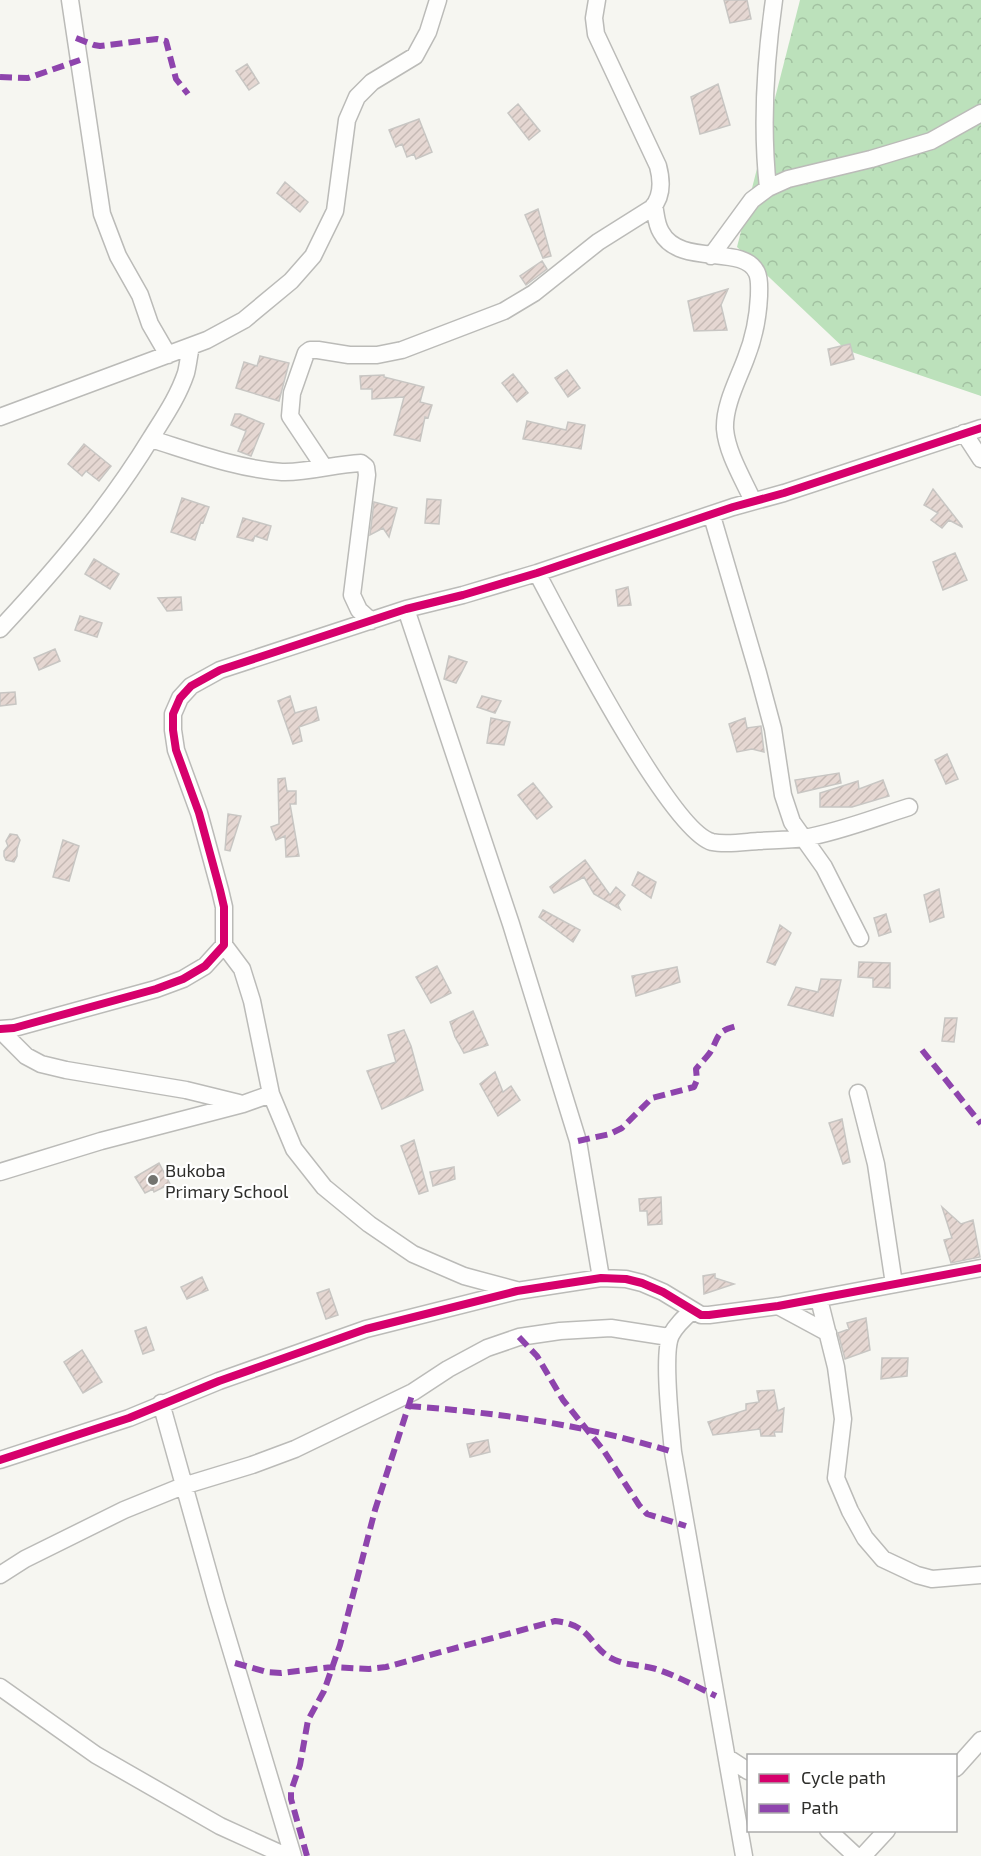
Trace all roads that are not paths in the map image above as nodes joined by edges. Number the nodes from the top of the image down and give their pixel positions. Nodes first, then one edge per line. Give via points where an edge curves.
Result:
1 (70, 0) edge
2 (438, 0) edge
3 (597, 0) edge
4 (774, 0) edge
5 (981, 113) edge
6 (768, 188) junction
7 (654, 205) junction
8 (711, 256) junction
9 (191, 346) junction
10 (168, 355) junction
11 (0, 417) edge
12 (981, 428) edge
13 (964, 434) junction
14 (151, 438) junction
15 (981, 459) edge
16 (324, 467) junction
17 (753, 501) junction
18 (712, 516) junction
19 (537, 573) junction
20 (406, 609) junction
21 (371, 621) junction
22 (0, 629) edge
23 (909, 807) dead end
24 (803, 838) junction
25 (861, 938) dead end
26 (224, 945) junction
27 (0, 1029) edge
28 (858, 1093) dead end
29 (271, 1094) junction
30 (243, 1104) junction
31 (0, 1172) edge
32 (981, 1268) edge
33 (601, 1278) junction
34 (894, 1284) junction
35 (517, 1291) junction
36 (819, 1299) junction
37 (778, 1306) junction
38 (693, 1311) junction
39 (828, 1333) junction
40 (669, 1337) junction
41 (161, 1403) junction
42 (0, 1460) edge
43 (183, 1486) junction
44 (0, 1575) edge
45 (981, 1575) edge
46 (0, 1687) edge
47 (981, 1740) edge
48 (728, 1758) junction
49 (957, 1767) edge
50 (747, 1770) edge
51 (830, 1832) edge
52 (885, 1832) edge
53 (286, 1856) edge
54 (293, 1856) edge
55 (744, 1856) edge
56 (856, 1856) edge
57 (863, 1856) edge

1 - 10 street via 102,214 118,256
2 - 9 street via 415,56 372,82 357,97 347,120 335,212 313,256 291,281 244,320
3 - 7 street via 596,34 660,174 660,193
4 - 6 street via 764,103
5 - 6 street via 931,141 788,179
6 - 8 street via 752,200
7 - 8 street via 658,226 668,242 686,252
7 - 16 street via 504,311 394,352 349,356 318,350 306,353 292,393 290,416
8 - 17 street via 753,266 759,281 756,327 732,394 725,429
9 - 10 street
9 - 14 street via 186,372 173,403
10 - 11 street
12 - 13 street
13 - 15 street
13 - 17 street
14 - 16 street via 265,470
14 - 22 street via 105,504
16 - 21 street via 361,463 366,467 352,595 358,610
17 - 18 street
18 - 19 street
18 - 24 street via 770,718 783,795 792,822
19 - 20 street
19 - 24 street via 616,718 647,768 698,835 726,843
20 - 21 street
20 - 33 street via 512,924 578,1141
21 - 26 street via 220,670 180,698 173,714 176,750 199,813 220,890
23 - 24 street
24 - 25 street via 824,867
26 - 27 street via 205,966 165,986
26 - 29 street via 243,969
27 - 30 street via 26,1056 41,1064
28 - 34 street via 876,1164
29 - 30 street
29 - 35 street via 294,1149 324,1187 369,1224 413,1254 464,1276
30 - 31 street
32 - 34 street
33 - 35 street
33 - 38 street via 642,1283
34 - 36 street
35 - 41 street via 366,1329
36 - 37 street
36 - 39 street
37 - 38 street via 709,1315
37 - 39 street
38 - 40 street
39 - 45 street via 843,1419 836,1478 865,1538 883,1559 917,1575 932,1579
40 - 43 street via 611,1328 519,1337 488,1348 413,1392 295,1449
40 - 48 street via 673,1452
41 - 42 street via 129,1418
41 - 43 street
43 - 44 street via 124,1510
43 - 54 street
46 - 53 street via 96,1755 220,1826
47 - 49 street
48 - 50 street
48 - 55 street
51 - 56 street
52 - 57 street

